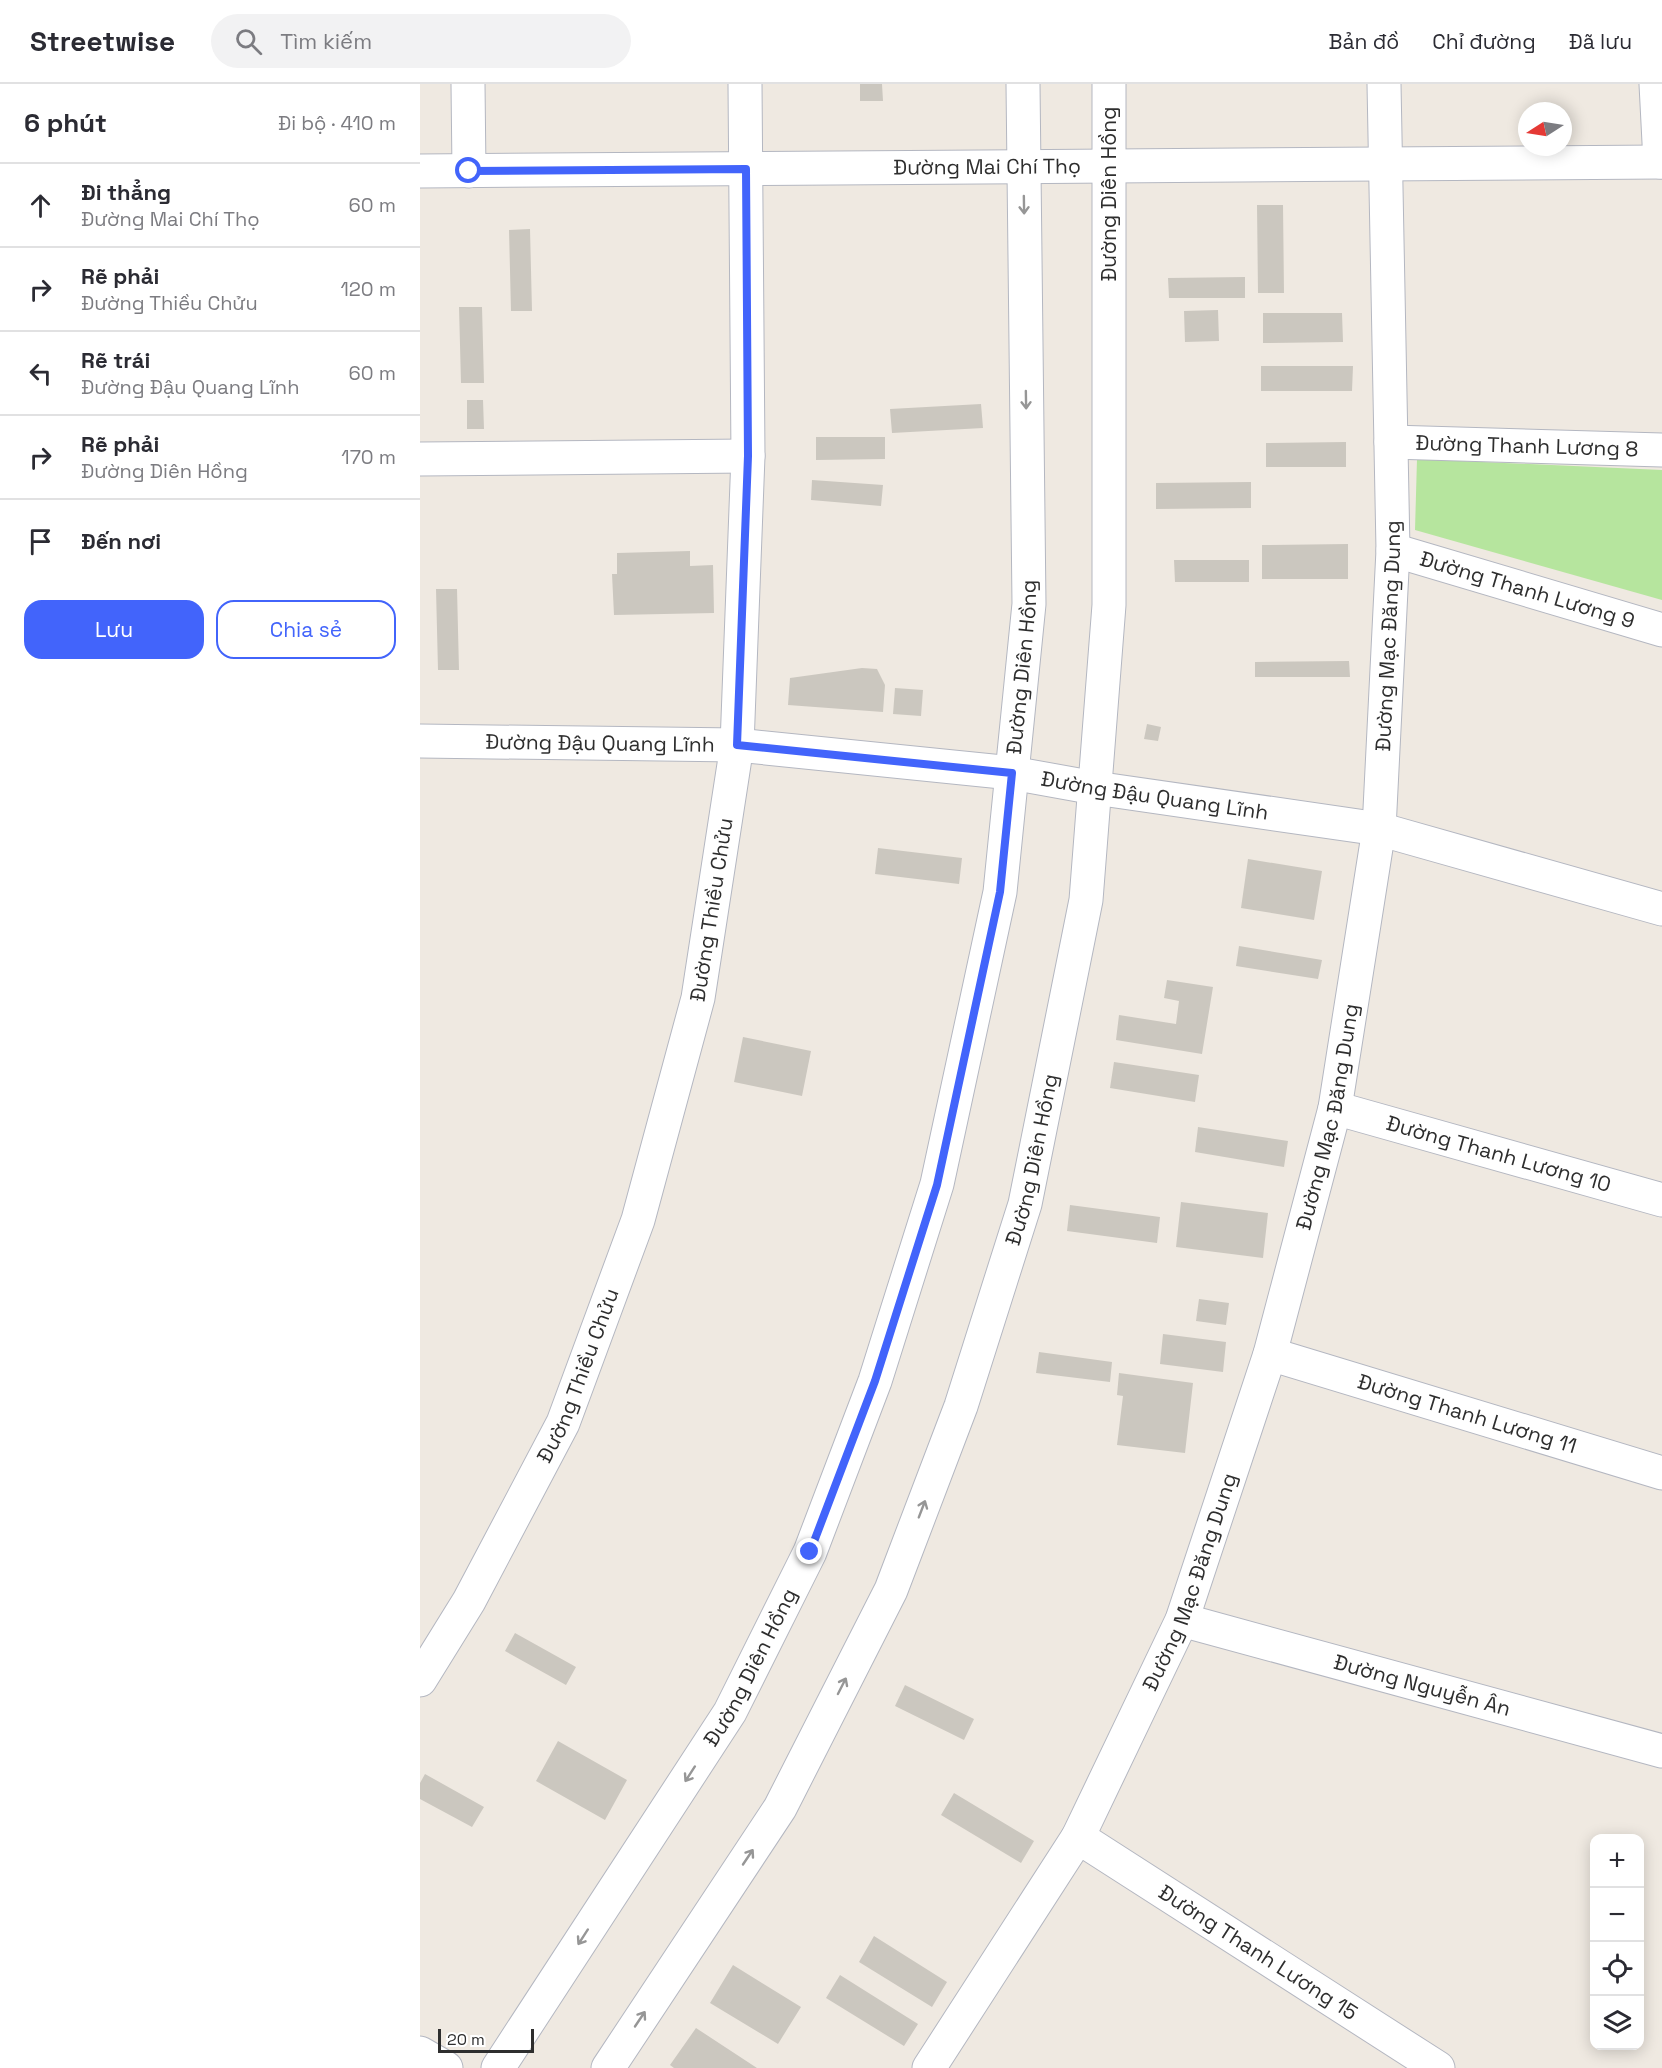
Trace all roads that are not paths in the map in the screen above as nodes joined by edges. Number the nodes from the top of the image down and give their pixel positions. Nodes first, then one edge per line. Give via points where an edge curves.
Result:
1 (468, 84) edge
2 (745, 84) edge
3 (1023, 84) edge
4 (1109, 84) edge
5 (1384, 84) edge
6 (1656, 84) edge
7 (1661, 162) edge
8 (1385, 164) junction
9 (1109, 167) junction
10 (1024, 168) junction
11 (746, 169) junction
12 (420, 171) edge
13 (469, 171) junction
14 (1391, 442) junction
15 (1662, 450) edge
16 (748, 456) junction
17 (420, 459) edge
18 (1393, 550) junction
19 (1662, 630) edge
20 (420, 741) edge
21 (737, 745) junction
22 (1012, 773) junction
23 (1095, 788) junction
24 (1379, 829) junction
25 (1662, 909) edge
26 (1335, 1108) junction
27 (1662, 1200) edge
28 (1270, 1354) junction
29 (1662, 1473) edge
30 (1182, 1620) junction
31 (420, 1680) edge
32 (1662, 1751) edge
33 (1078, 1837) junction
34 (420, 2053) edge
35 (939, 2064) edge
36 (446, 2068) edge
37 (498, 2068) edge
38 (608, 2068) edge
39 (1438, 2068) edge

1 - 13 street
2 - 11 street, Đường Thiều Chửu
3 - 10 street, Đường Diên Hồng
4 - 9 street, Đường Diên Hồng
5 - 8 street, Đường Mạc Đăng Dung
6 - 7 street
7 - 8 street, Đường Mai Chí Thọ
8 - 9 street, Đường Mai Chí Thọ
8 - 14 street, Đường Mạc Đăng Dung
9 - 10 street, Đường Mai Chí Thọ
9 - 23 street, Đường Diên Hồng via 1109,605
10 - 11 street, Đường Mai Chí Thọ
10 -> 22 street, Đường Diên Hồng via 1029,604
11 - 13 street, Đường Mai Chí Thọ
11 - 16 street, Đường Thiều Chửu
12 - 13 street, Đường Mai Chí Thọ
14 - 15 street, Đường Thanh Lương 8
14 - 18 street, Đường Mạc Đăng Dung
16 - 17 street
16 - 21 street, Đường Thiều Chửu
18 - 19 street, Đường Thanh Lương 9
18 - 24 street, Đường Mạc Đăng Dung
20 - 21 street, Đường Đậu Quang Lĩnh
21 - 22 street, Đường Đậu Quang Lĩnh
21 - 31 street, Đường Thiều Chửu via 698,998 638,1220 563,1423 469,1601
22 - 23 street, Đường Đậu Quang Lĩnh
22 -> 37 street, Đường Diên Hồng via 1000,892 937,1185 875,1381 810,1552 730,1712
23 - 24 street, Đường Đậu Quang Lĩnh
38 -> 23 street, Đường Diên Hồng via 780,1808 891,1590 957,1417 1025,1204 1086,900
24 - 25 street, Đường Đậu Quang Lĩnh
24 - 26 street, Đường Mạc Đăng Dung
26 - 27 street, Đường Thanh Lương 10
26 - 28 street, Đường Mạc Đăng Dung
28 - 29 street, Đường Thanh Lương 11
28 - 30 street, Đường Mạc Đăng Dung
30 - 32 street, Đường Nguyễn Ân
30 - 33 street, Đường Mạc Đăng Dung
33 - 35 street, Đường Mạc Đăng Dung
33 - 39 street, Đường Thanh Lương 15
34 - 36 street

